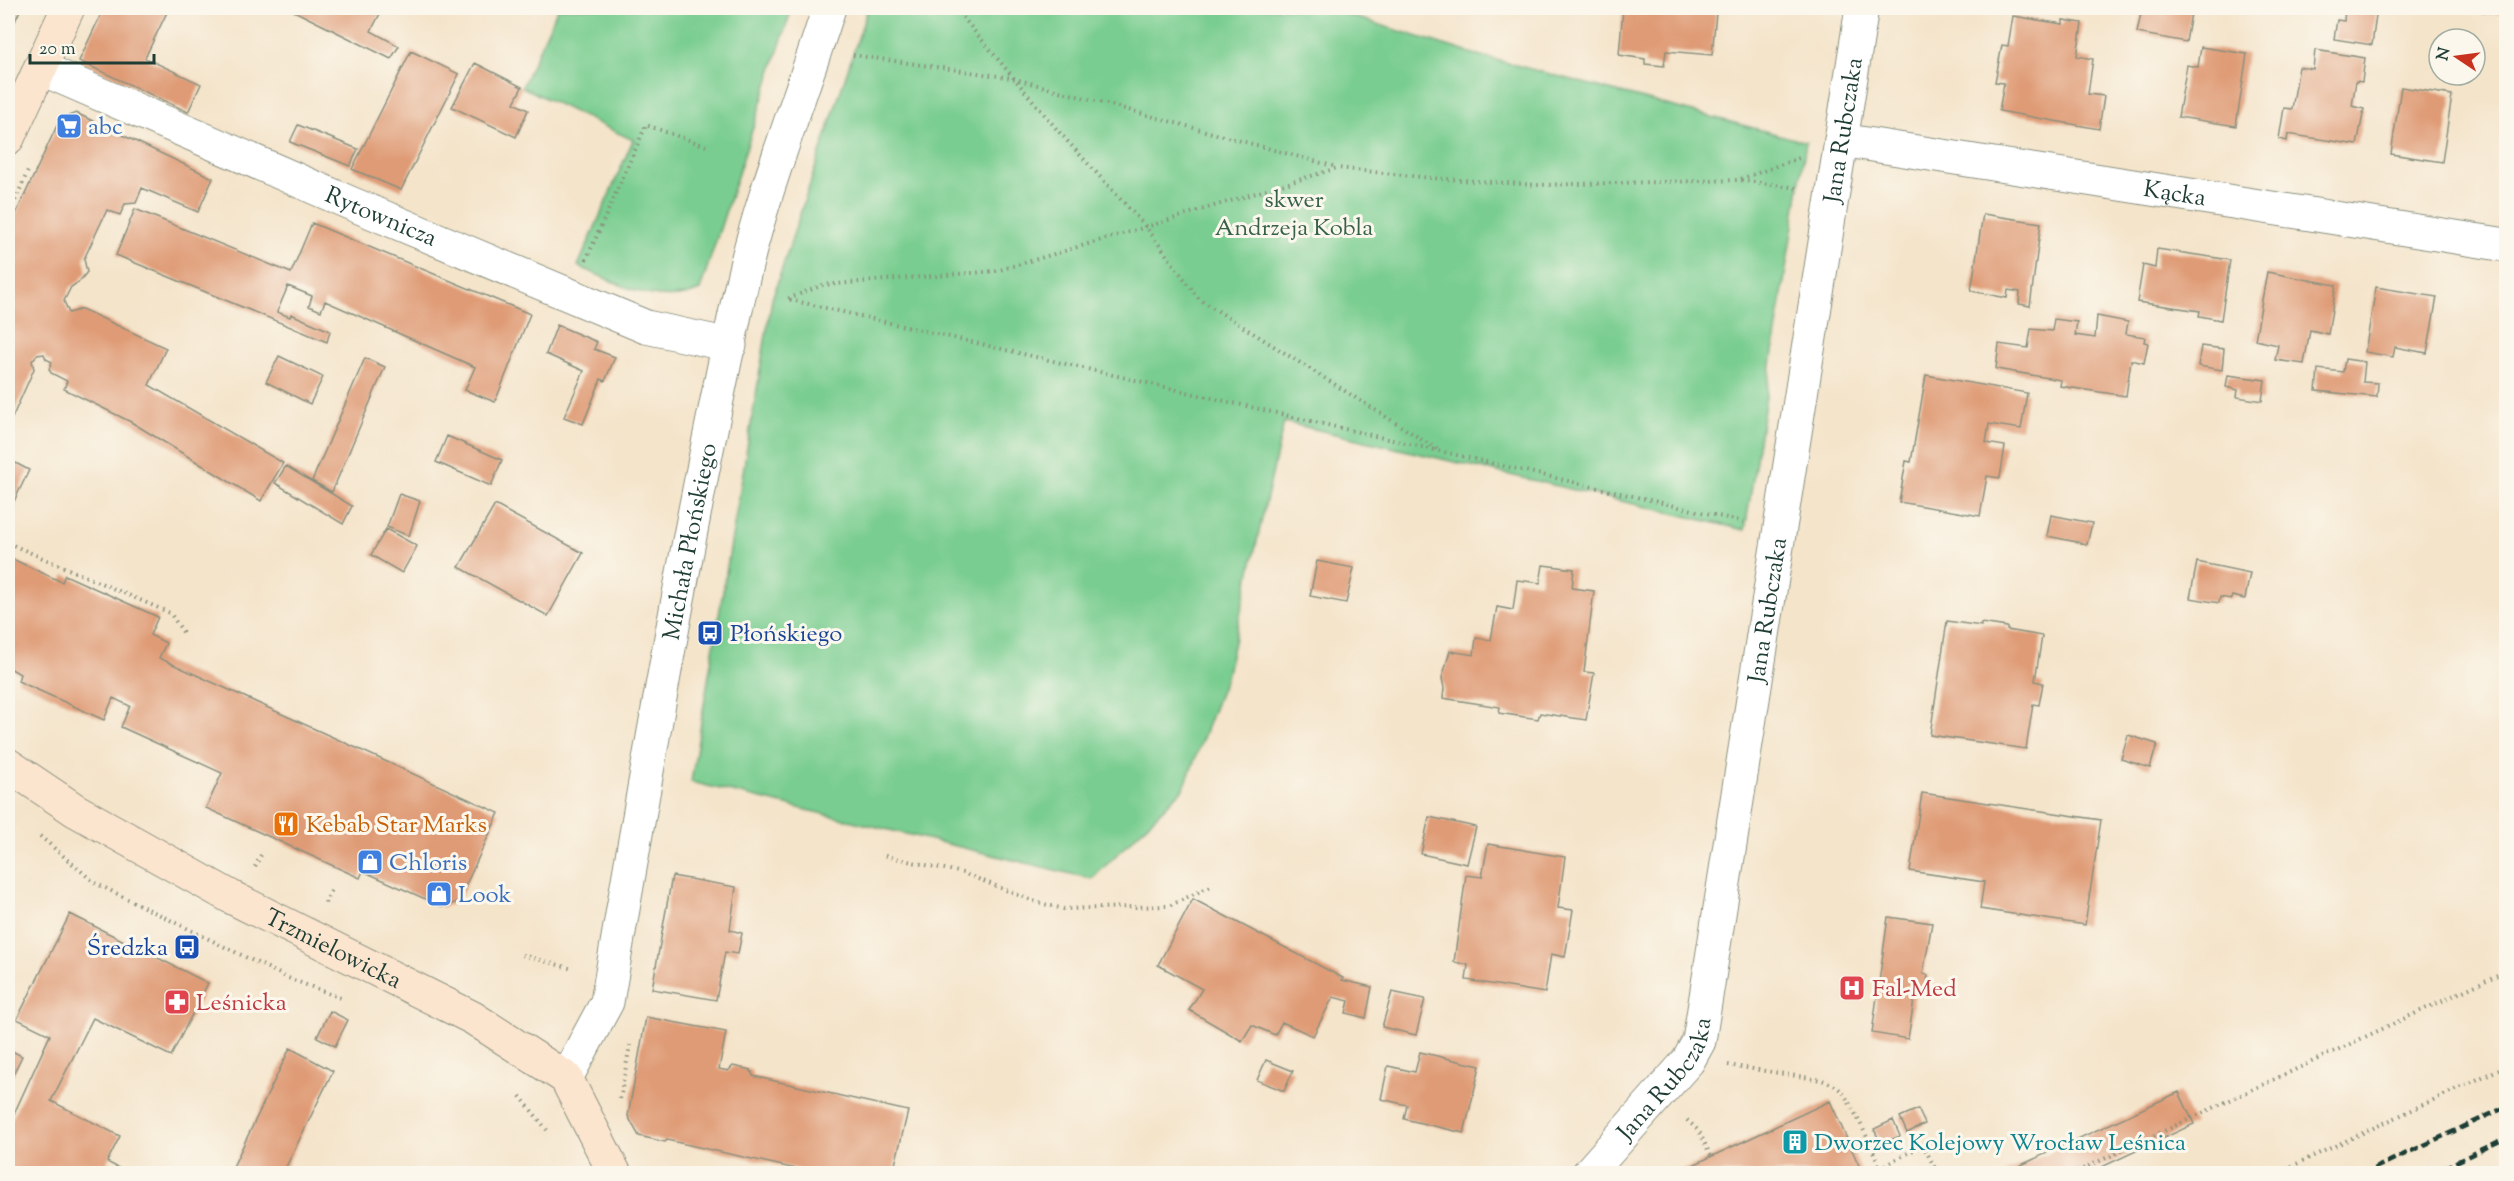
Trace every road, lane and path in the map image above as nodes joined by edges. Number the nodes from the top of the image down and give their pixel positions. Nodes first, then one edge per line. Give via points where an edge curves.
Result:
1 (68, 8) edge
2 (829, 8) edge
3 (955, 8) edge
4 (1862, 8) edge
5 (856, 56) dead end
6 (39, 68) junction
7 (1012, 78) junction
8 (8, 138) edge
9 (1841, 140) junction
10 (706, 146) dead end
11 (1801, 158) dead end
12 (1337, 168) junction
13 (1740, 180) junction
14 (1805, 190) dead end
15 (1146, 228) junction
16 (2506, 245) edge
17 (584, 264) dead end
18 (730, 345) junction
19 (1440, 451) junction
20 (1754, 524) dead end
21 (8, 543) edge
22 (185, 635) dead end
23 (8, 765) edge
24 (36, 832) dead end
25 (885, 856) dead end
26 (1211, 886) dead end
27 (2506, 971) edge
28 (350, 1002) dead end
29 (1727, 1065) dead end
30 (2506, 1066) edge
31 (566, 1078) junction
32 (515, 1090) dead end
33 (554, 1139) dead end
34 (1704, 1142) dead end
35 (1711, 1157) dead end
36 (1880, 1171) edge
37 (615, 1173) edge
38 (1588, 1173) edge
39 (1938, 1173) edge
40 (2072, 1173) edge
41 (2275, 1173) edge

1 - 6 street
2 - 18 street, Michała Płońskiego via 764,207
3 - 7 path
4 - 9 street, Jana Rubczaka
5 - 7 path
6 - 8 street
6 - 18 street, Rytownicza via 646,327
7 - 12 path
7 - 15 path
9 - 16 street, Kącka
9 - 38 street, Jana Rubczaka via 1699,1041 1688,1061
10 - 17 path via 646,126
11 - 13 path
12 - 13 path via 1537,185
12 - 15 path
13 - 14 path
15 - 19 path via 1199,299
15 - 19 path via 996,271 823,285 788,299
18 - 31 street, Michała Płońskiego via 702,468 607,1002
19 - 20 path
21 - 22 path via 170,613
23 - 31 street, Trzmielowicka via 75,810 231,897 472,1018
24 - 28 path via 95,883 288,978
25 - 26 path via 963,873 1064,909 1169,906
27 - 40 path
29 - 36 path via 1834,1085 1852,1110
30 - 41 path
31 - 37 street
32 - 33 path
34 - 35 path
36 - 39 path via 1923,1145

